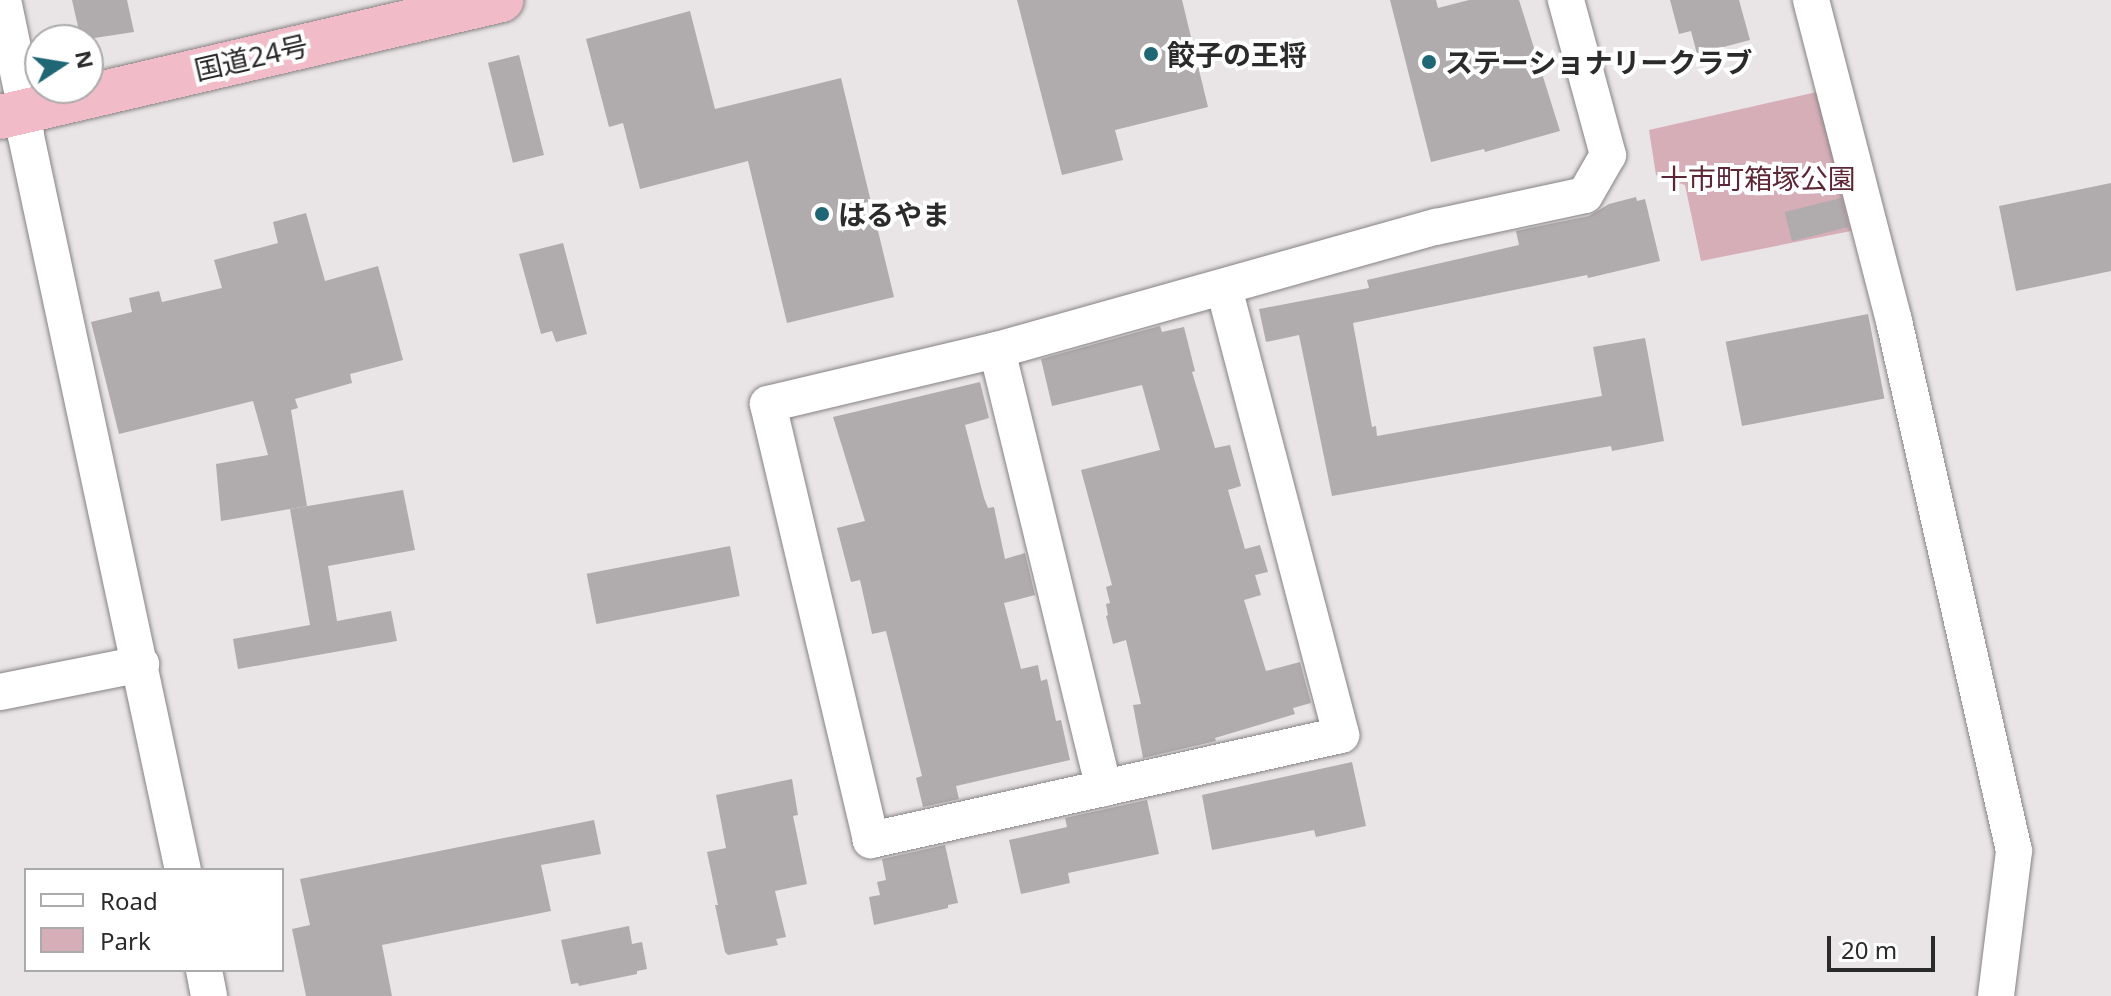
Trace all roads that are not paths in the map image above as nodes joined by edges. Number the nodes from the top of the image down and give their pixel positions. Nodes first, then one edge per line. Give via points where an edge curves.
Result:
1 (3, 0) edge
2 (502, 0) edge
3 (1566, 0) edge
4 (1811, 0) edge
5 (12, 114) edge
6 (1224, 288) junction
7 (997, 350) junction
8 (141, 664) junction
9 (0, 692) edge
10 (1104, 788) junction
11 (183, 868) edge
12 (204, 972) edge
13 (209, 996) edge
14 (1996, 996) edge

1 - 5 street
2 - 5 highway, 国道24号
3 - 6 street via 1608,155 1585,195 1436,227
4 - 14 street via 1894,321 2014,851
5 - 8 street
6 - 7 street
6 - 10 street via 1341,735
7 - 10 street
7 - 10 street via 768,404 871,840
8 - 9 street
8 - 11 street
12 - 13 street

